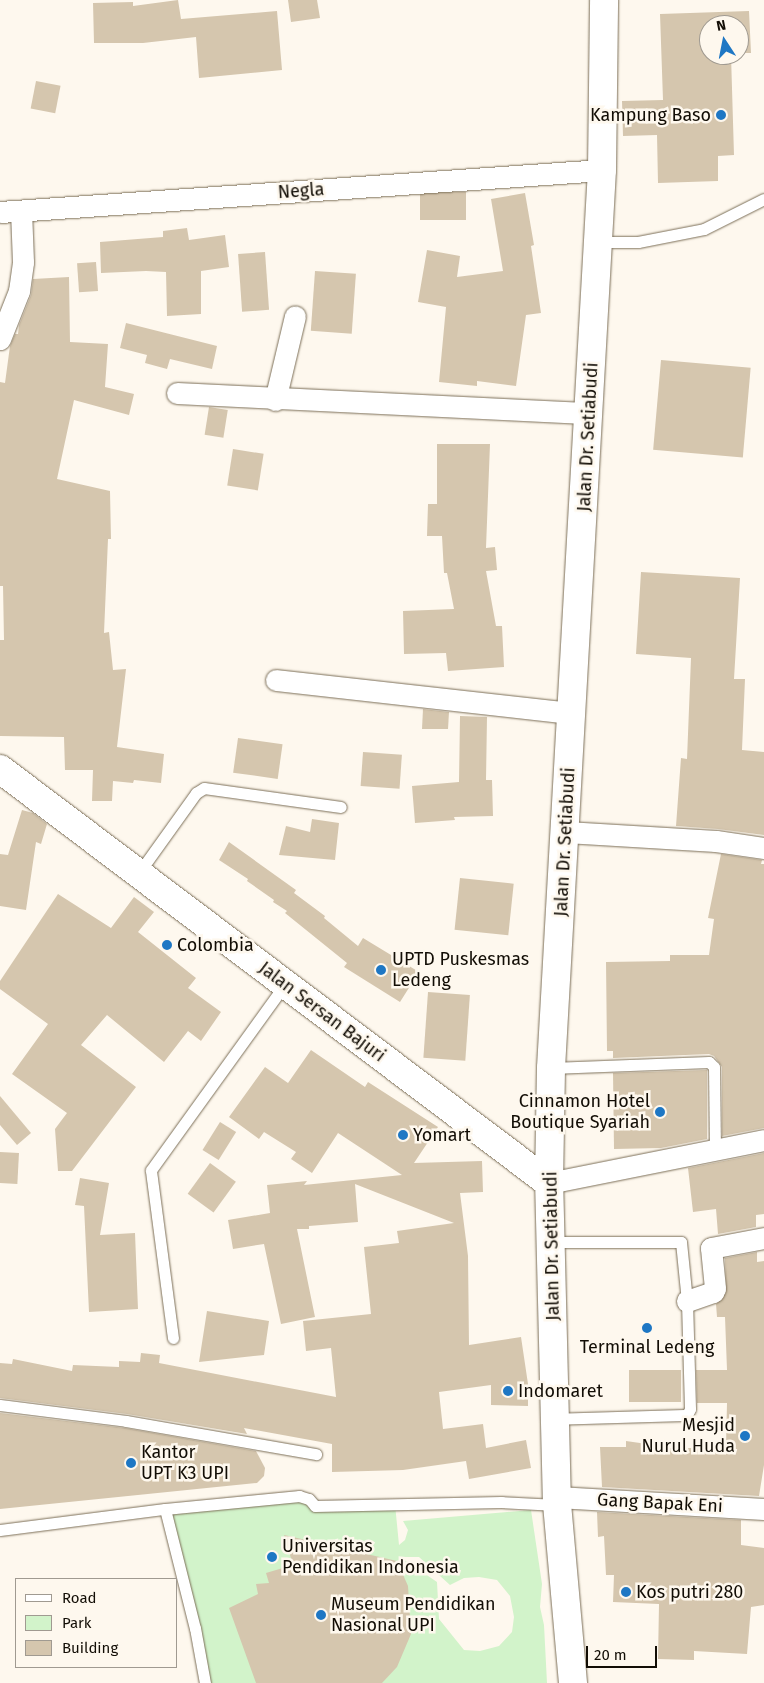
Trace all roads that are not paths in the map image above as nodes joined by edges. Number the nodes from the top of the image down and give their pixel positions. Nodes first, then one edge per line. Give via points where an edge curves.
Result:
1 (604, 0) edge
2 (602, 170) junction
3 (764, 199) edge
4 (21, 210) junction
5 (0, 212) edge
6 (599, 242) junction
7 (295, 316) dead end
8 (0, 339) edge
9 (177, 393) dead end
10 (275, 400) junction
11 (590, 413) junction
12 (276, 680) dead end
13 (571, 713) junction
14 (0, 769) edge
15 (341, 807) dead end
16 (566, 832) junction
17 (764, 848) edge
18 (138, 874) junction
19 (285, 984) junction
20 (552, 1068) junction
21 (764, 1140) edge
22 (715, 1150) junction
23 (549, 1183) junction
24 (764, 1238) edge
25 (550, 1242) junction
26 (687, 1302) junction
27 (173, 1338) dead end
28 (0, 1406) edge
29 (555, 1419) junction
30 (316, 1454) dead end
31 (557, 1501) junction
32 (165, 1509) junction
33 (764, 1509) edge
34 (0, 1530) edge
35 (205, 1683) edge
36 (573, 1683) edge

1 - 2 main road, Jalan Dr. Setiabudi
2 - 4 street, Negla
2 - 6 main road, Jalan Dr. Setiabudi
3 - 6 lane via 704,229 638,242
4 - 5 street, Negla
4 - 8 street via 23,262 19,291
6 - 11 main road, Jalan Dr. Setiabudi
7 - 10 street
9 - 10 street
10 - 11 street
11 - 13 main road, Jalan Dr. Setiabudi
12 - 13 street
13 - 16 main road, Jalan Dr. Setiabudi
14 - 18 main road, Jalan Sersan Bajuri
15 - 18 lane via 204,788 196,793
16 - 17 street via 716,841
16 - 20 main road, Jalan Dr. Setiabudi
18 - 19 main road, Jalan Sersan Bajuri
19 - 23 main road, Jalan Sersan Bajuri
19 - 27 lane via 151,1170
20 - 22 lane via 712,1063
20 - 23 main road, Jalan Dr. Setiabudi
21 - 22 street
22 - 23 street
23 - 25 main road, Jalan Dr. Setiabudi
24 - 26 street via 711,1248 715,1288 713,1292
25 - 26 lane via 679,1240
25 - 29 main road, Jalan Dr. Setiabudi
26 - 29 lane via 690,1409 687,1415
28 - 30 lane via 126,1421
29 - 31 main road, Jalan Dr. Setiabudi
31 - 32 lane via 315,1506 309,1499 299,1496
31 - 33 street, Gang Bapak Eni
31 - 36 main road, Jalan Dr. Setiabudi
32 - 34 lane
32 - 35 lane via 195,1628

